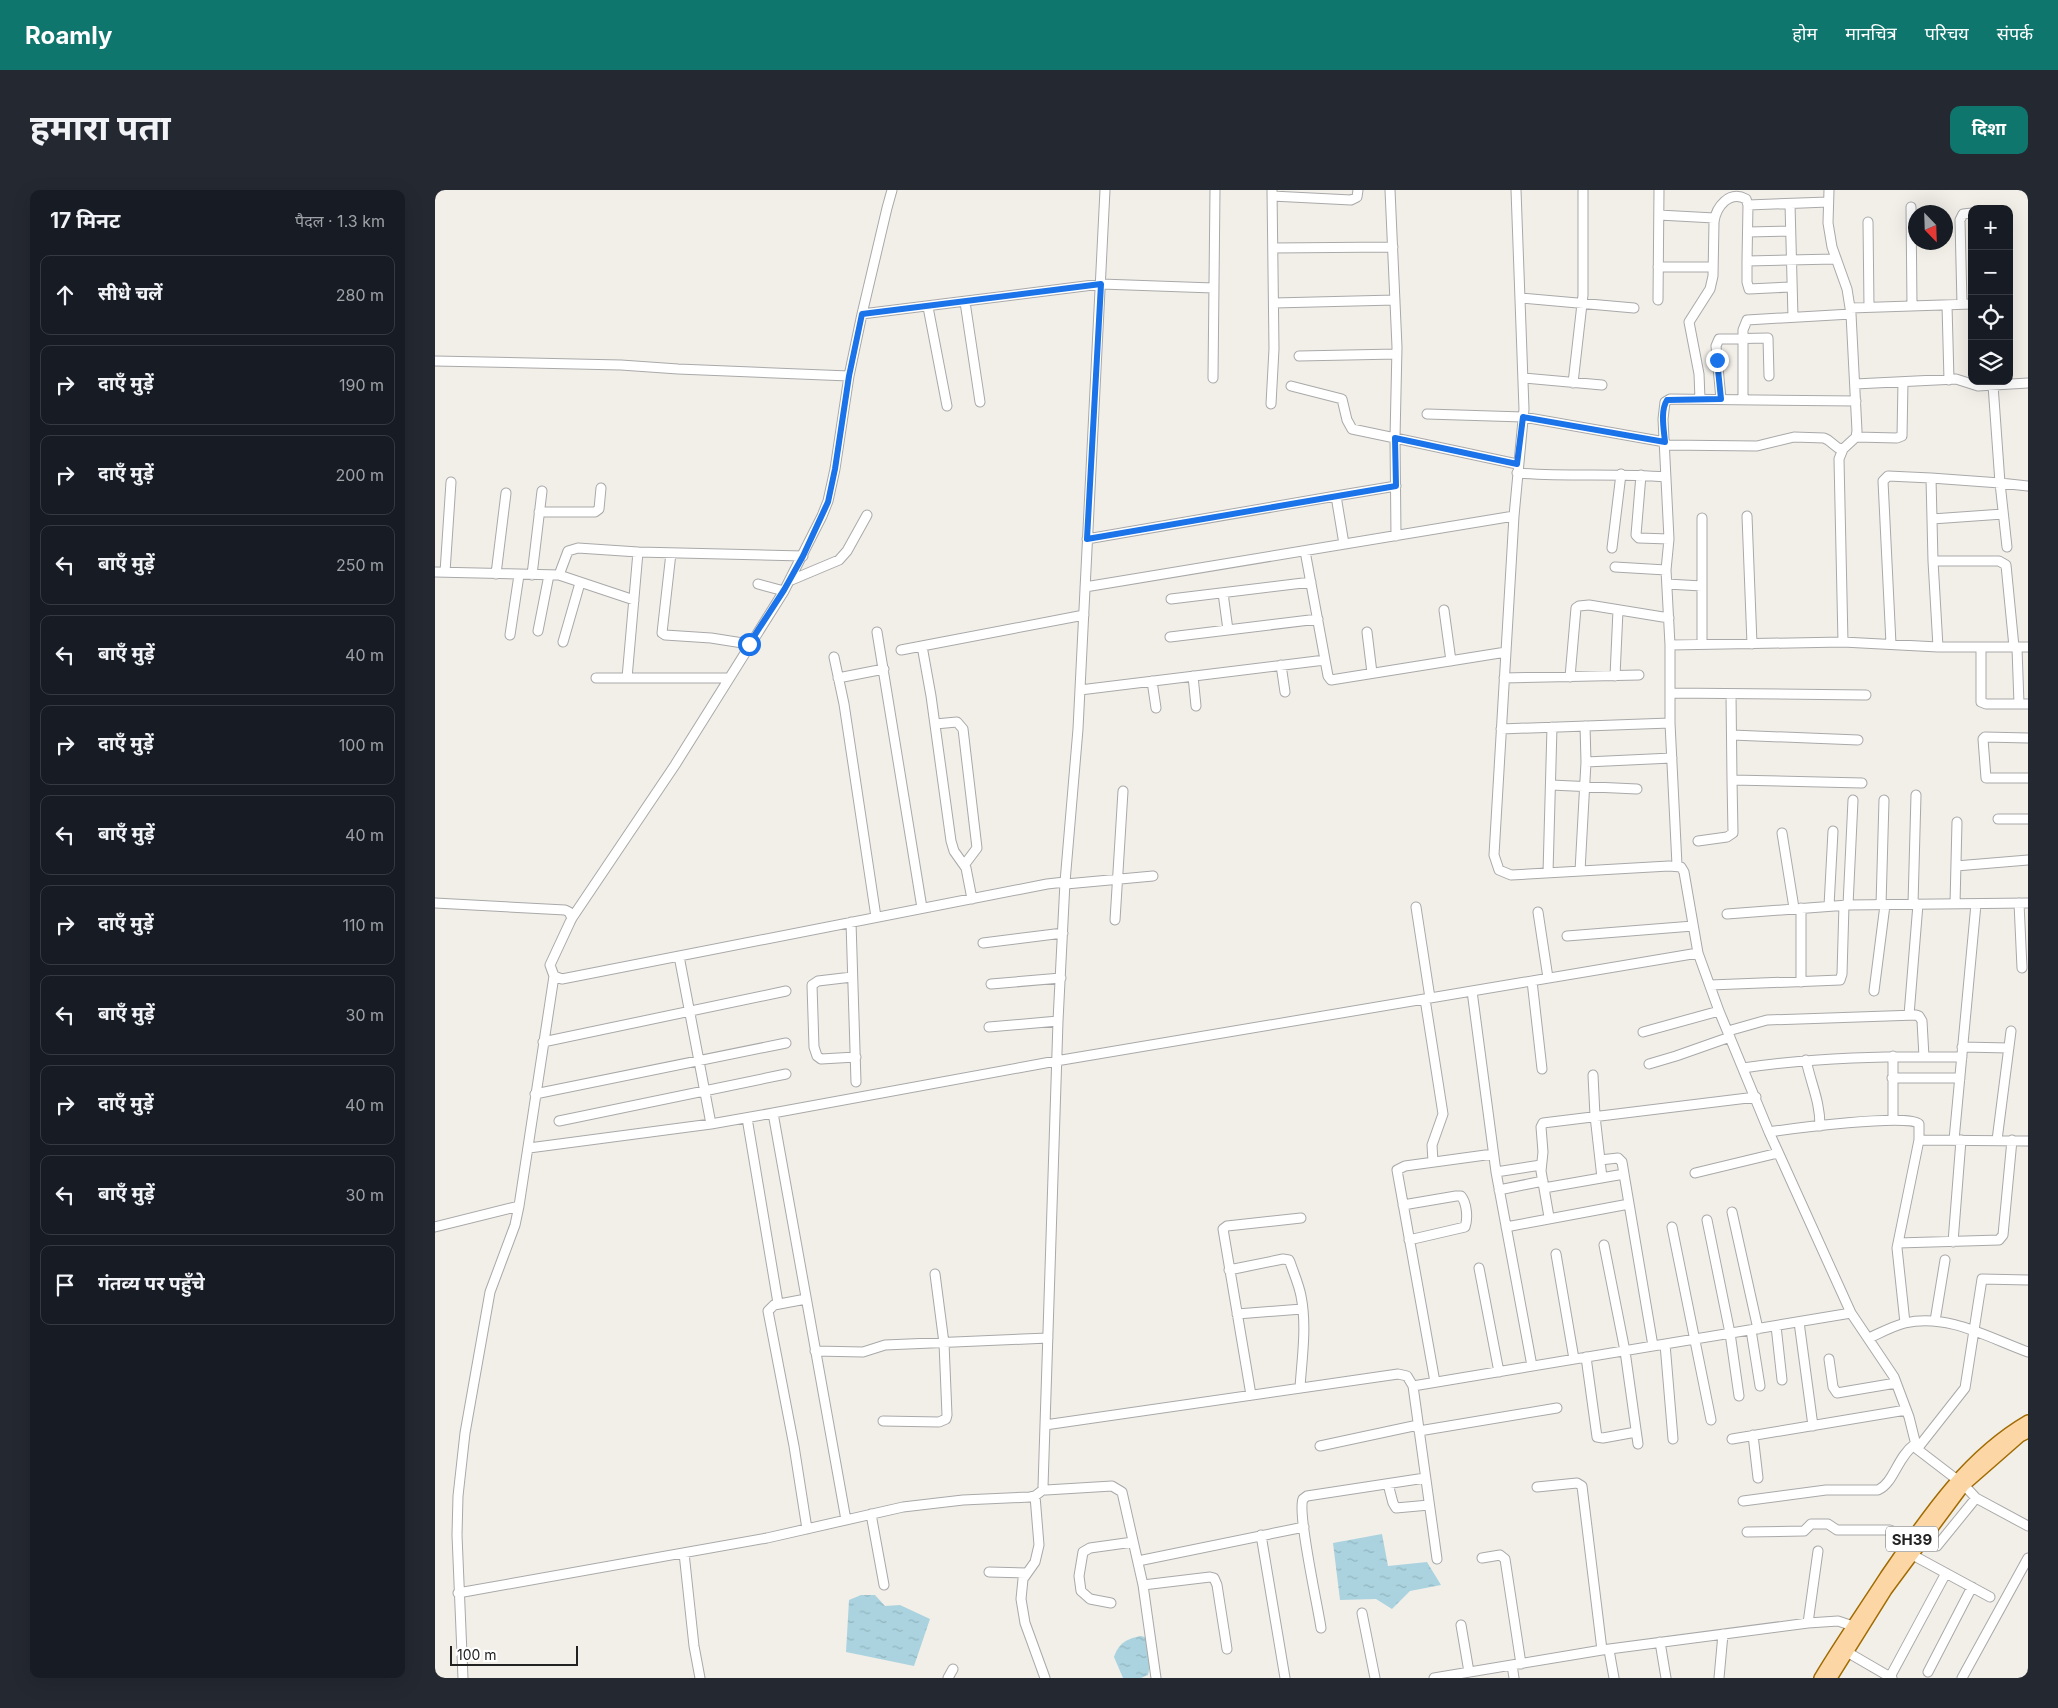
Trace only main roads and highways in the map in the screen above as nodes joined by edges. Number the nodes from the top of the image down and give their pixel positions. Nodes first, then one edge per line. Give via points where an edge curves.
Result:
1 (2028, 1421) edge
2 (2028, 1432) edge
3 (1961, 1482) junction
4 (1908, 1553) junction
5 (1858, 1627) junction
6 (1820, 1678) edge
7 (1831, 1678) edge

1 - 3 main road, SH39 via 2004,1435
2 - 3 main road, SH39
3 - 4 main road, SH39
3 - 4 main road, SH39 via 1949,1489 1913,1539
4 - 5 main road, SH39
5 - 6 main road, SH39
5 - 7 main road, SH39

